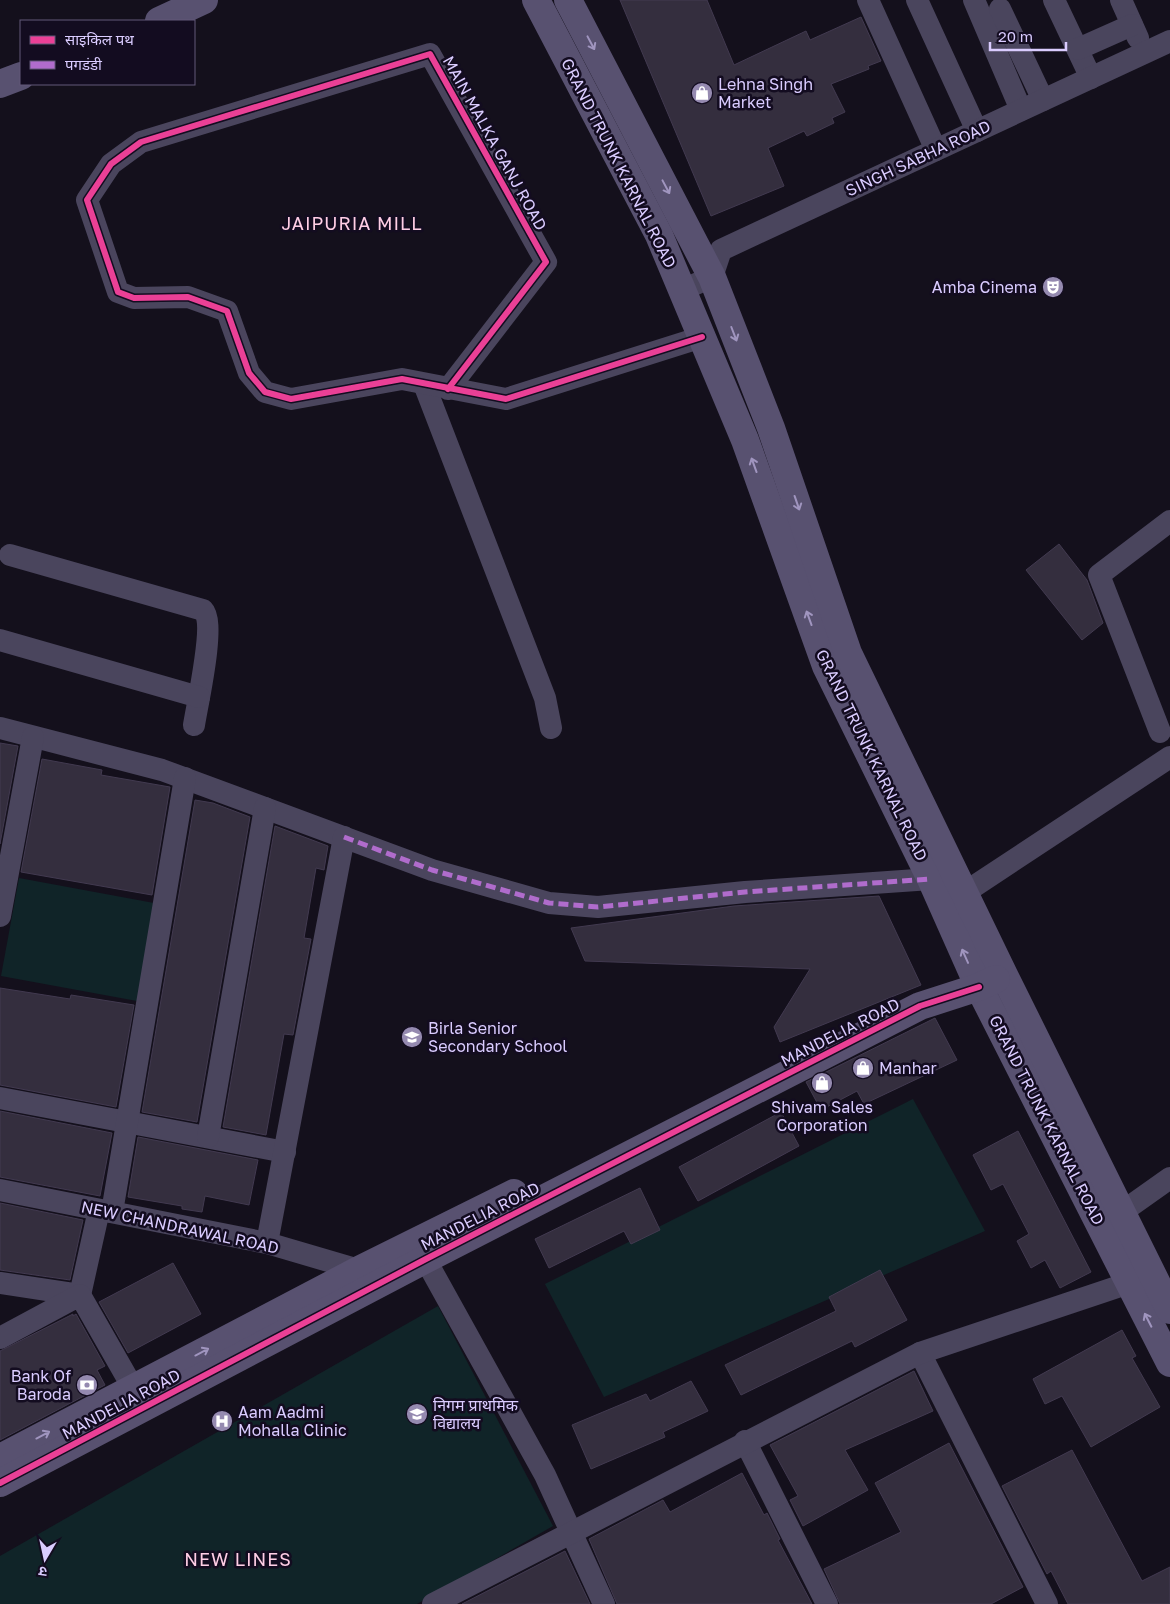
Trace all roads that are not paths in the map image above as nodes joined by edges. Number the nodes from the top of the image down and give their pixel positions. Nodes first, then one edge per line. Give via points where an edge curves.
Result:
1 (204, 0) edge
2 (536, 0) edge
3 (568, 0) edge
4 (868, 0) edge
5 (917, 0) edge
6 (974, 0) edge
7 (1054, 0) edge
8 (1120, 0) edge
9 (1000, 9) dead end
10 (161, 20) edge
11 (1132, 25) junction
12 (1170, 41) edge
13 (1078, 49) junction
14 (1145, 53) junction
15 (20, 76) edge
16 (1091, 78) junction
17 (0, 84) edge
18 (1043, 100) junction
19 (1022, 110) junction
20 (977, 131) junction
21 (936, 150) junction
22 (712, 276) junction
23 (682, 290) junction
24 (702, 337) junction
25 (424, 384) junction
26 (448, 390) junction
27 (1170, 520) edge
28 (10, 555) dead end
29 (0, 640) edge
30 (199, 697) junction
31 (194, 725) dead end
32 (0, 728) edge
33 (551, 728) dead end
34 (1165, 730) edge
35 (33, 737) junction
36 (1170, 755) edge
37 (185, 778) junction
38 (265, 808) junction
39 (344, 837) junction
40 (931, 879) junction
41 (964, 893) junction
42 (0, 916) edge
43 (1004, 975) junction
44 (979, 988) junction
45 (0, 1098) edge
46 (129, 1122) junction
47 (208, 1137) junction
48 (284, 1152) junction
49 (1170, 1178) edge
50 (0, 1190) edge
51 (106, 1211) junction
52 (1122, 1212) junction
53 (268, 1243) junction
54 (421, 1250) junction
55 (359, 1270) junction
56 (0, 1283) edge
57 (1129, 1283) junction
58 (80, 1295) junction
59 (1170, 1310) edge
60 (0, 1338) edge
61 (920, 1353) junction
62 (1170, 1363) edge
63 (133, 1388) junction
64 (744, 1441) junction
65 (0, 1458) edge
66 (0, 1483) edge
67 (570, 1532) junction
68 (434, 1604) edge
69 (604, 1604) edge
70 (827, 1604) edge
71 (1047, 1604) edge

1 - 10 main road
2 - 23 main road, GRAND TRUNK KARNAL ROAD via 659,234
3 -> 22 main road, GRAND TRUNK KARNAL ROAD
4 - 21 street
5 - 20 street
6 - 19 street
7 - 13 street
8 - 11 street
9 - 18 street
11 - 13 street
11 - 14 street
12 - 14 street, SINGH SABHA ROAD
13 - 16 street
14 - 16 street, SINGH SABHA ROAD
15 - 17 main road
16 - 18 street, SINGH SABHA ROAD
18 - 19 street, SINGH SABHA ROAD
19 - 20 street, SINGH SABHA ROAD
20 - 21 street, SINGH SABHA ROAD
21 - 22 street, SINGH SABHA ROAD via 721,250
22 - 23 street
22 -> 41 main road, GRAND TRUNK KARNAL ROAD via 771,428 848,653
23 - 24 main road, GRAND TRUNK KARNAL ROAD
24 - 26 street via 506,399
40 -> 24 main road, GRAND TRUNK KARNAL ROAD via 826,666 745,440
25 - 26 street
25 - 26 street, MAIN MALKA GANJ ROAD via 402,379 291,399 265,392 249,373 227,312 188,297 134,298 118,292 87,200 111,164 141,142 430,54 546,262
25 - 33 street via 545,698
27 - 34 street via 1099,575
28 - 30 street via 203,610 208,619
29 - 30 street
30 - 31 street
32 - 35 street
34 - 36 street
35 - 37 street
35 - 42 street
36 - 41 street
37 - 38 street
37 - 46 street
38 - 39 street
38 - 47 street
39 - 40 street via 432,870 549,903 598,907 746,892
39 - 48 street
44 -> 40 main road, GRAND TRUNK KARNAL ROAD
41 - 43 main road, GRAND TRUNK KARNAL ROAD
43 - 44 main road
43 - 52 main road, GRAND TRUNK KARNAL ROAD
44 - 54 main road, MANDELIA ROAD via 915,996
44 - 57 main road, GRAND TRUNK KARNAL ROAD
45 - 46 street
46 - 47 street
46 - 51 street
47 - 48 street
48 - 53 street
49 - 52 street
50 - 51 street, NEW CHANDRAWAL ROAD
51 - 53 street, NEW CHANDRAWAL ROAD
51 - 58 street
52 - 59 main road, GRAND TRUNK KARNAL ROAD
53 - 55 street, NEW CHANDRAWAL ROAD
54 - 55 main road, MANDELIA ROAD
54 - 66 main road, MANDELIA ROAD
54 - 67 street via 545,1474
63 -> 55 main road, MANDELIA ROAD
56 - 58 street
57 - 61 street
62 -> 57 main road, GRAND TRUNK KARNAL ROAD
58 - 60 street
58 - 63 street
61 - 64 street
61 - 71 street
65 -> 63 main road, MANDELIA ROAD
64 - 67 street
64 - 70 street
67 - 68 street
67 - 69 street

